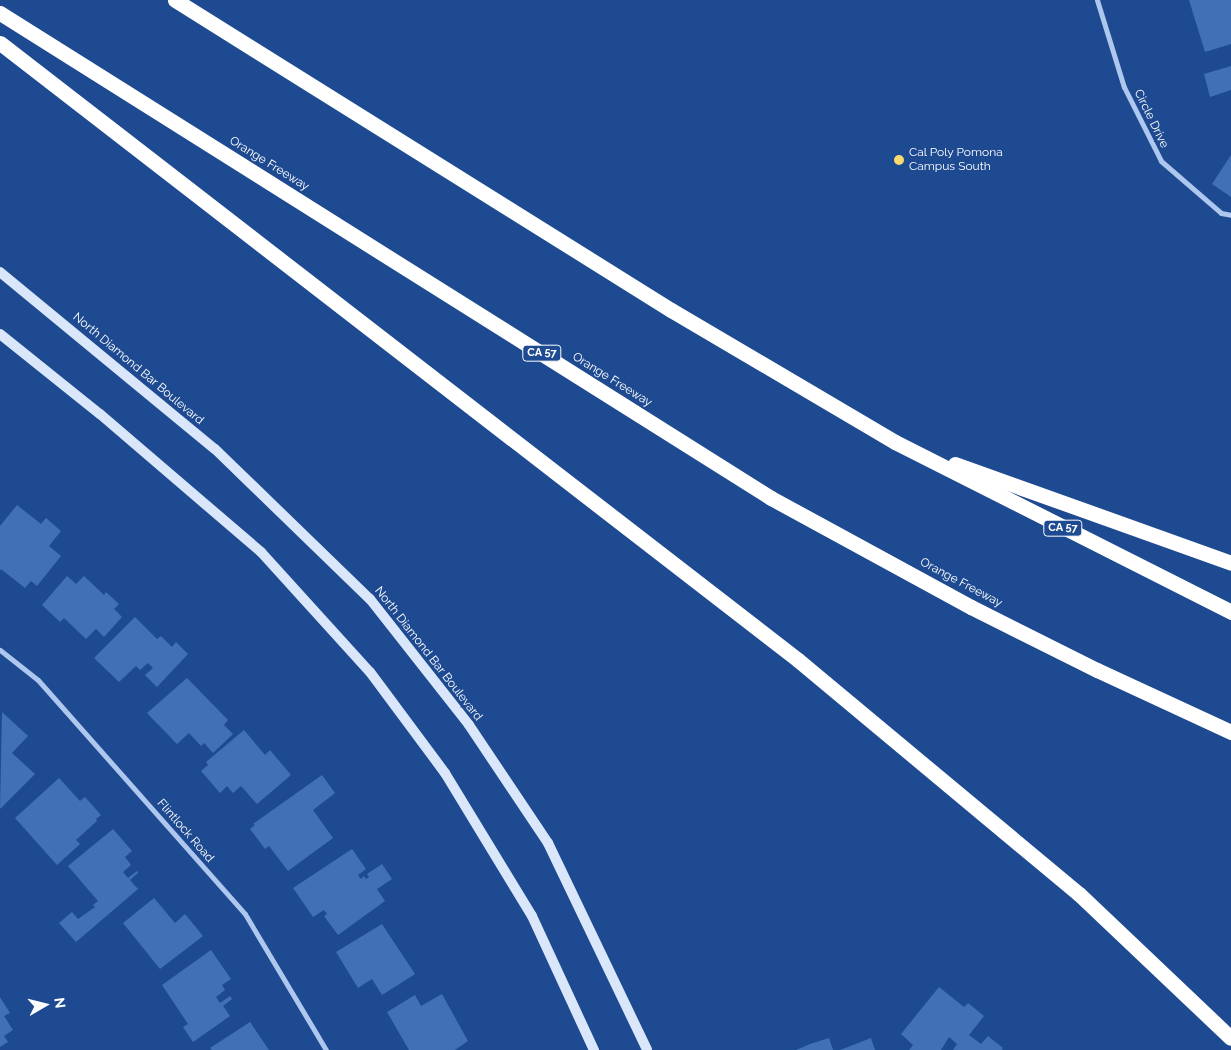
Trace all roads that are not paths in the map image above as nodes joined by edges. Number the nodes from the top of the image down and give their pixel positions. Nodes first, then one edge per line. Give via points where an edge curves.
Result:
1 (175, 0) edge
2 (1097, 0) edge
3 (0, 13) edge
4 (0, 43) edge
5 (1231, 215) edge
6 (0, 272) edge
7 (0, 334) edge
8 (894, 442) junction
9 (1231, 562) edge
10 (1231, 612) edge
11 (0, 650) edge
12 (1231, 732) edge
13 (1231, 1038) edge
14 (326, 1050) edge
15 (594, 1050) edge
16 (647, 1050) edge

1 - 8 highway, CA 57 via 671,310
2 - 5 street, Circle Drive via 1124,87 1161,161 1221,213
3 - 12 highway, Orange Freeway / CA 57 via 771,498 971,607
4 - 13 highway via 798,660 1079,894
6 - 16 main road, North Diamond Bar Boulevard via 215,449 370,598 469,725 548,842
7 - 15 main road via 100,414 261,552 370,672 445,773 532,916
8 - 9 highway
8 - 10 highway, CA 57
11 - 14 street, Flintlock Road via 38,680 245,914

